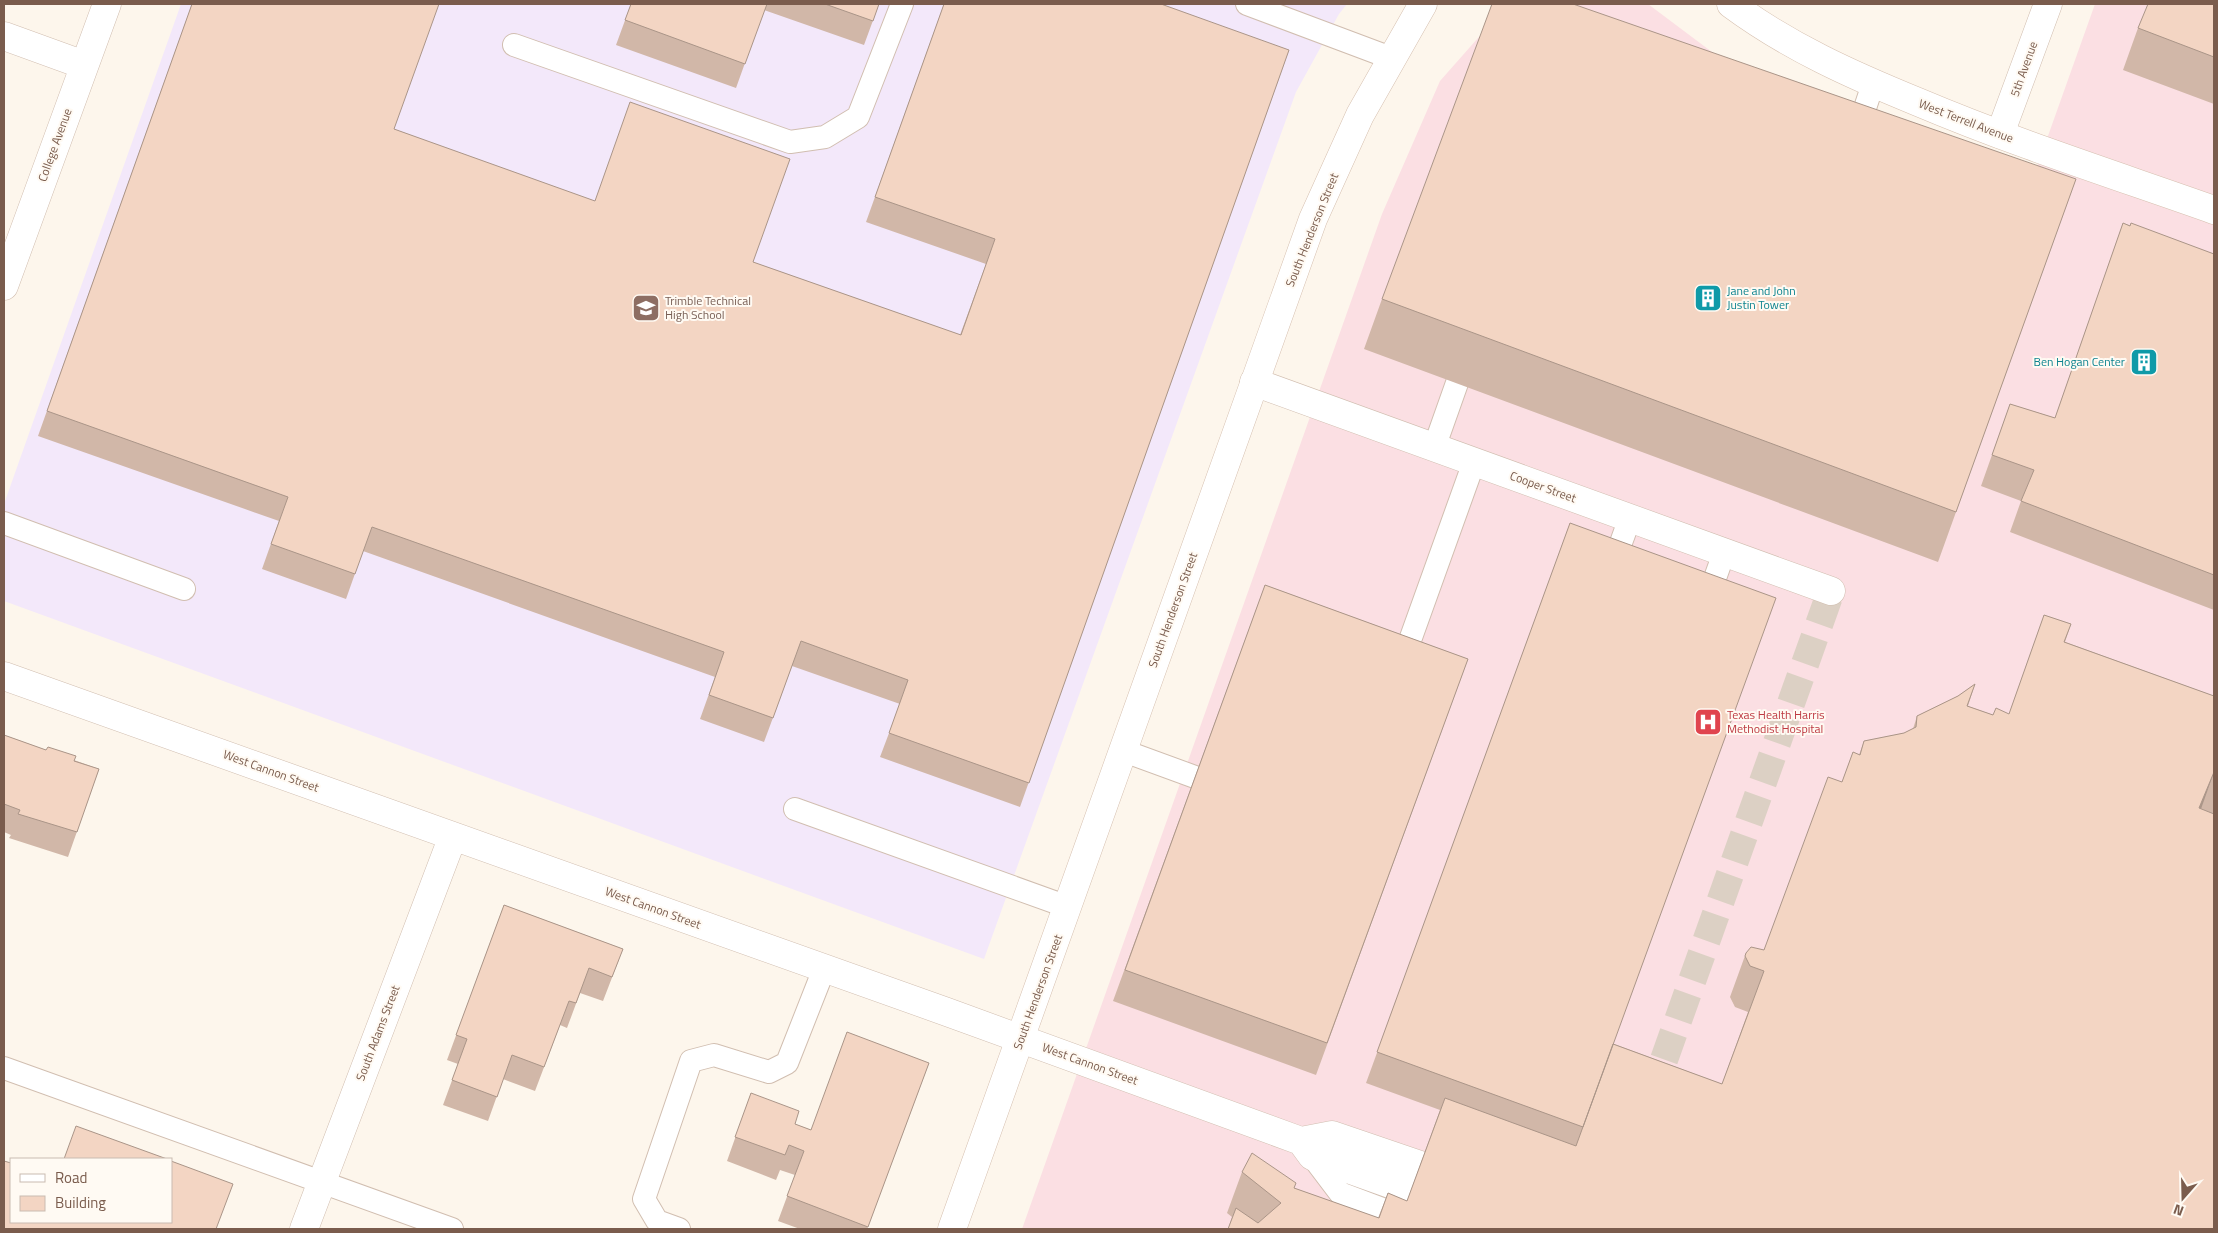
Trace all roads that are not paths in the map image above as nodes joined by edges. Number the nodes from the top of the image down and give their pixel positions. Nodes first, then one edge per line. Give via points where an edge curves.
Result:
1 (107, 4) edge
2 (902, 4) edge
3 (1247, 4) edge
4 (1423, 4) edge
5 (1731, 4) edge
6 (2048, 4) edge
7 (4, 36) edge
8 (514, 45) dead end
9 (1391, 58) junction
10 (84, 65) junction
11 (1873, 84) junction
12 (2000, 134) junction
13 (1848, 157) edge
14 (2214, 210) edge
15 (4, 286) edge
16 (1254, 382) junction
17 (1457, 383) edge
18 (1434, 448) junction
19 (1474, 462) junction
20 (1630, 518) junction
21 (4, 523) edge
22 (1724, 553) junction
23 (1610, 573) edge
24 (184, 589) dead end
25 (1831, 591) dead end
26 (1705, 608) edge
27 (1404, 657) edge
28 (4, 676) edge
29 (1124, 751) junction
30 (1195, 777) edge
31 (795, 810) dead end
32 (453, 836) junction
33 (1068, 907) junction
34 (824, 969) junction
35 (1020, 1039) junction
36 (4, 1068) edge
37 (1306, 1148) junction
38 (1420, 1165) edge
39 (322, 1183) junction
40 (1406, 1203) edge
41 (304, 1229) edge
42 (452, 1229) edge
43 (679, 1229) edge
44 (952, 1229) edge

1 - 10 street, College Avenue
2 - 8 lane via 858,117 825,137 790,142
3 - 9 lane
4 - 9 street, South Henderson Street
5 - 11 street, West Terrell Avenue via 1762,27
6 - 12 street, 5th Avenue
7 - 10 street
9 - 16 street, South Henderson Street via 1360,115 1314,220
10 - 15 street, College Avenue
11 - 12 street, West Terrell Avenue
11 - 13 lane
12 - 14 street, West Terrell Avenue via 2035,158
16 - 18 street, Cooper Street
16 - 29 street, South Henderson Street
17 - 18 lane
18 - 19 street, Cooper Street
19 - 20 street, Cooper Street
19 - 27 lane
20 - 22 street, Cooper Street
20 - 23 lane
21 - 24 lane
22 - 25 street, Cooper Street
22 - 26 lane
28 - 32 street, West Cannon Street
29 - 30 lane
29 - 33 street, South Henderson Street
31 - 33 lane
32 - 34 street, West Cannon Street
32 - 39 street, South Adams Street
33 - 35 street, South Henderson Street
34 - 35 street, West Cannon Street
34 - 43 lane via 787,1063 769,1072 714,1055 692,1061 644,1199 657,1221
35 - 37 street, West Cannon Street
35 - 44 street, South Henderson Street
36 - 39 lane
37 - 38 street via 1332,1135
37 - 40 street, West Cannon Street
39 - 41 street, South Adams Street
39 - 42 lane

